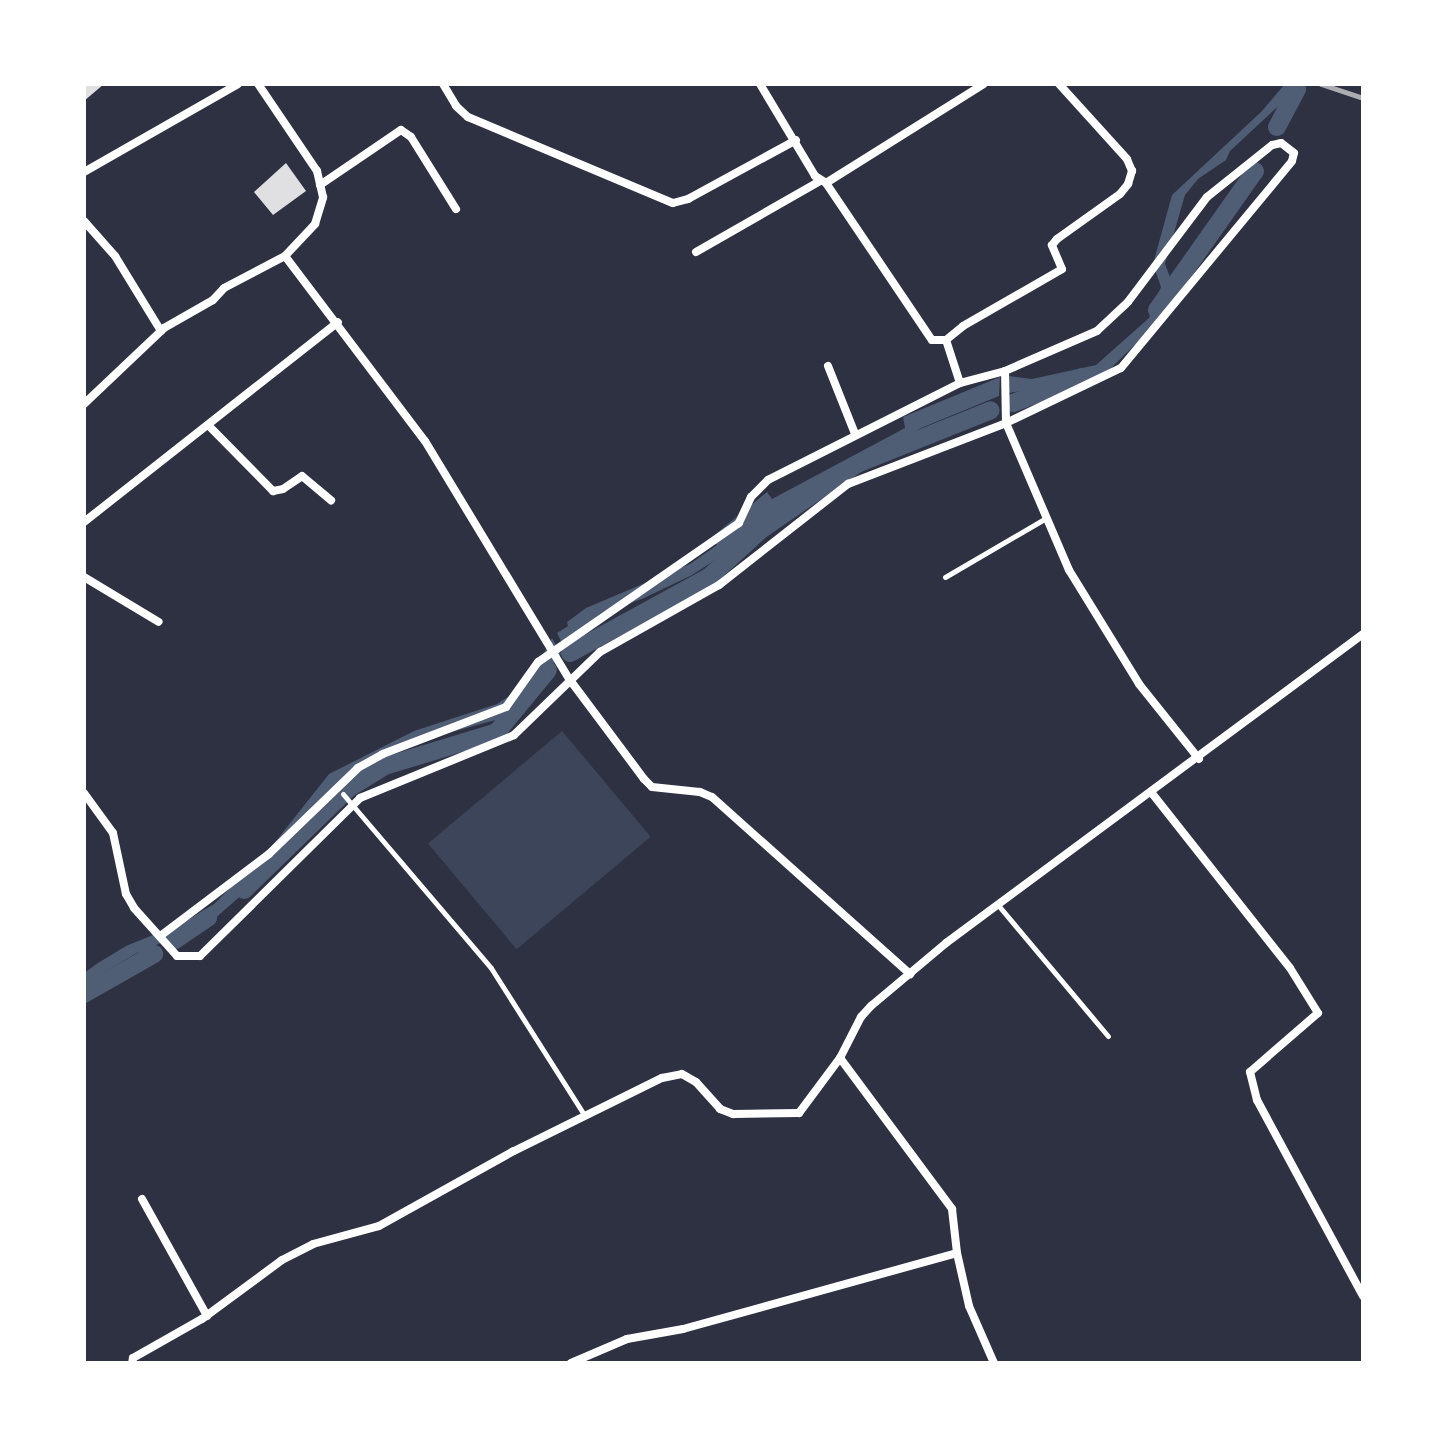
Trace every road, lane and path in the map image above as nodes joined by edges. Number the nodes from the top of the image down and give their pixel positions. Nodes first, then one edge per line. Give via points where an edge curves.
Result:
1 (238, 84) edge
2 (258, 84) edge
3 (443, 84) edge
4 (760, 84) edge
5 (984, 84) edge
6 (1059, 84) edge
7 (796, 140) junction
8 (84, 172) edge
9 (823, 182) junction
10 (320, 185) junction
11 (456, 209) dead end
12 (84, 221) edge
13 (696, 252) dead end
14 (285, 256) junction
15 (338, 322) junction
16 (161, 331) junction
17 (946, 340) junction
18 (828, 366) dead end
19 (1005, 371) junction
20 (960, 383) junction
21 (84, 404) edge
22 (1006, 423) junction
23 (208, 425) junction
24 (855, 434) junction
25 (331, 500) dead end
26 (1046, 518) junction
27 (84, 522) edge
28 (84, 577) edge
29 (945, 577) dead end
30 (159, 622) dead end
31 (1363, 634) edge
32 (551, 650) junction
33 (570, 680) junction
34 (1199, 759) junction
35 (1151, 792) junction
36 (84, 793) edge
37 (343, 794) dead end
38 (352, 805) junction
39 (998, 905) junction
40 (160, 936) junction
41 (910, 974) junction
42 (1108, 1036) dead end
43 (840, 1058) junction
44 (585, 1116) junction
45 (142, 1199) dead end
46 (957, 1253) junction
47 (1363, 1296) edge
48 (207, 1316) junction
49 (132, 1363) edge
50 (571, 1363) edge
51 (994, 1363) edge

1 - 8 street
2 - 10 street via 317,171
3 - 7 street via 468,117 673,203
4 - 7 street
5 - 9 street
6 - 17 street via 1127,159 1132,171 1128,184 1052,245 1062,269
7 - 9 street
9 - 13 street
9 - 17 street via 932,340
10 - 11 street via 401,130 411,137
10 - 14 street via 323,197 315,224
12 - 16 street via 115,256
14 - 15 street
14 - 16 street via 224,288
15 - 23 street
15 - 32 street via 425,441
16 - 21 street
17 - 20 street
18 - 24 street
19 - 20 street
19 - 22 street
19 - 22 street via 1097,331 1128,302 1207,197 1272,145 1281,143 1294,153 1121,368
20 - 24 street
22 - 26 street
22 - 33 street via 848,484 719,585 600,652
23 - 25 street via 273,491 302,476
23 - 27 street
24 - 32 street via 768,480 751,497 739,523
26 - 29 lane
26 - 34 street via 1069,570 1139,684
28 - 30 street
31 - 34 street
32 - 33 street
32 - 40 street via 506,707 358,768 269,854
33 - 38 street via 514,735 373,791
33 - 41 street via 652,787 712,797
34 - 35 street
35 - 39 street
35 - 47 street via 1290,968 1318,1013 1250,1072 1257,1100
36 - 40 street via 113,833 126,894
37 - 38 lane
38 - 40 street via 200,956 177,956
38 - 44 lane via 491,968
39 - 41 street
39 - 42 lane
41 - 43 street via 861,1017
43 - 44 street via 799,1113 733,1114 720,1109 682,1074 662,1078
43 - 46 street via 952,1209
44 - 48 street via 379,1226 302,1249
45 - 48 street
46 - 50 street via 683,1329 627,1339
46 - 51 street via 969,1306
48 - 49 street

